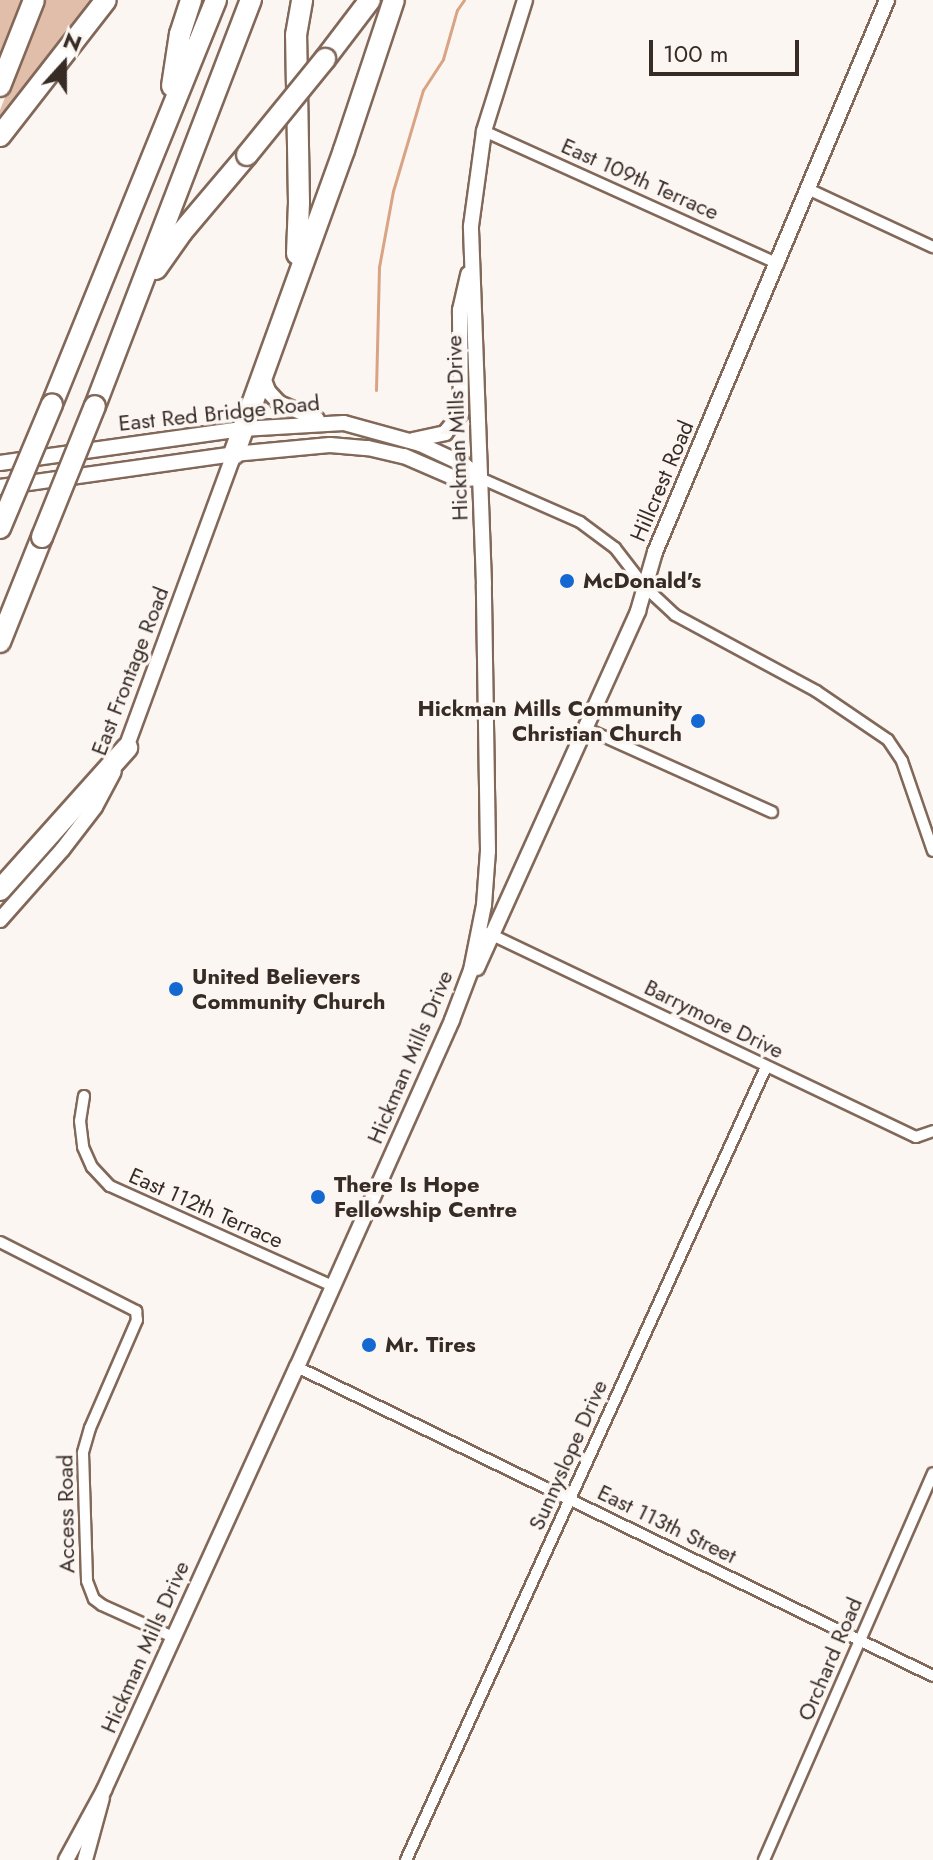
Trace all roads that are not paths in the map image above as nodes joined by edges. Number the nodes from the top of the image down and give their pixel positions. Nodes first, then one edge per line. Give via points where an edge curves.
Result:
1 (34, 0) edge
2 (106, 0) edge
3 (191, 0) edge
4 (216, 0) edge
5 (251, 0) edge
6 (302, 0) edge
7 (370, 0) edge
8 (394, 0) edge
9 (525, 0) edge
10 (887, 0) edge
11 (0, 86) edge
12 (167, 121) junction
13 (484, 131) junction
14 (0, 136) edge
15 (810, 190) junction
16 (933, 247) edge
17 (472, 258) junction
18 (778, 264) junction
19 (293, 282) junction
20 (138, 295) junction
21 (262, 373) junction
22 (325, 422) junction
23 (242, 429) junction
24 (408, 440) junction
25 (234, 454) junction
26 (0, 463) edge
27 (480, 478) junction
28 (0, 487) edge
29 (0, 528) edge
30 (645, 587) junction
31 (0, 642) edge
32 (585, 728) junction
33 (127, 748) junction
34 (772, 812) dead end
35 (933, 851) edge
36 (0, 890) edge
37 (0, 920) edge
38 (486, 932) junction
39 (452, 1020) joint
40 (766, 1067) junction
41 (84, 1096) dead end
42 (933, 1131) edge
43 (0, 1242) edge
44 (333, 1286) junction
45 (297, 1367) junction
46 (933, 1473) edge
47 (571, 1499) junction
48 (173, 1637) junction
49 (860, 1640) junction
50 (933, 1676) edge
51 (104, 1790) junction
52 (75, 1841) junction
53 (52, 1860) edge
54 (66, 1860) edge
55 (85, 1860) edge
56 (406, 1860) edge
57 (764, 1860) edge

1 - 11 highway
2 - 14 highway
3 - 12 highway via 180,34
4 - 12 highway
5 - 20 highway
6 - 19 highway via 296,35 299,203
7 - 20 highway, bridge via 182,232
8 - 19 highway
9 - 13 street, Hickman Mills Drive
10 - 15 street, Hillcrest Road
12 - 29 highway, bridge
13 - 17 street, Hickman Mills Drive
13 - 18 street, East 109th Terrace
15 - 16 street
15 - 18 street, Hillcrest Road
17 - 24 street via 460,310 461,413 445,433
17 - 27 street, Hickman Mills Drive
18 - 30 street, Hillcrest Road via 655,552
19 - 21 highway
20 - 31 highway, bridge
21 - 22 street via 279,403
21 - 23 highway
22 - 23 street, East Red Bridge Road
22 - 24 street, East Red Bridge Road
23 - 25 highway
23 - 26 street, East Red Bridge Road
24 - 27 street, East Red Bridge Road via 463,464
25 - 27 street, East Red Bridge Road via 330,445 368,448 404,456 457,479
25 - 28 street, East Red Bridge Road
25 - 33 street, East Frontage Road
27 - 30 street, East Red Bridge Road via 599,534
27 - 38 street, Hickman Mills Drive
30 - 32 street, Hillcrest Road
30 - 35 street, East Red Bridge Road via 689,624 816,691 888,740 902,761
32 - 34 street
32 - 38 street, Hillcrest Road
33 - 36 highway
33 - 37 street, East Frontage Road via 95,807
38 - 39 street, Hillcrest Road
38 - 40 street, Barrymore Drive
39 - 44 street, Hickman Mills Drive
40 - 42 street, Barrymore Drive via 916,1137
40 - 47 street, Sunnyslope Drive
41 - 44 street, East 112th Terrace via 83,1147 110,1186
43 - 48 street, Access Road via 136,1311 137,1320 83,1453 87,1581 102,1605
44 - 45 street, Hickman Mills Drive
45 - 47 street, East 113th Street
45 - 48 street, Hickman Mills Drive
46 - 49 street, Orchard Road
47 - 49 street, East 113th Street
47 - 56 street, Sunnyslope Drive
48 - 51 street, Hickman Mills Drive
49 - 50 street, East 113th Street
49 - 57 street, Orchard Road
51 - 52 street, Hickman Mills Drive
51 - 55 street, Hickman Mills Drive
52 - 53 street
52 - 54 street, Hickman Mills Drive

